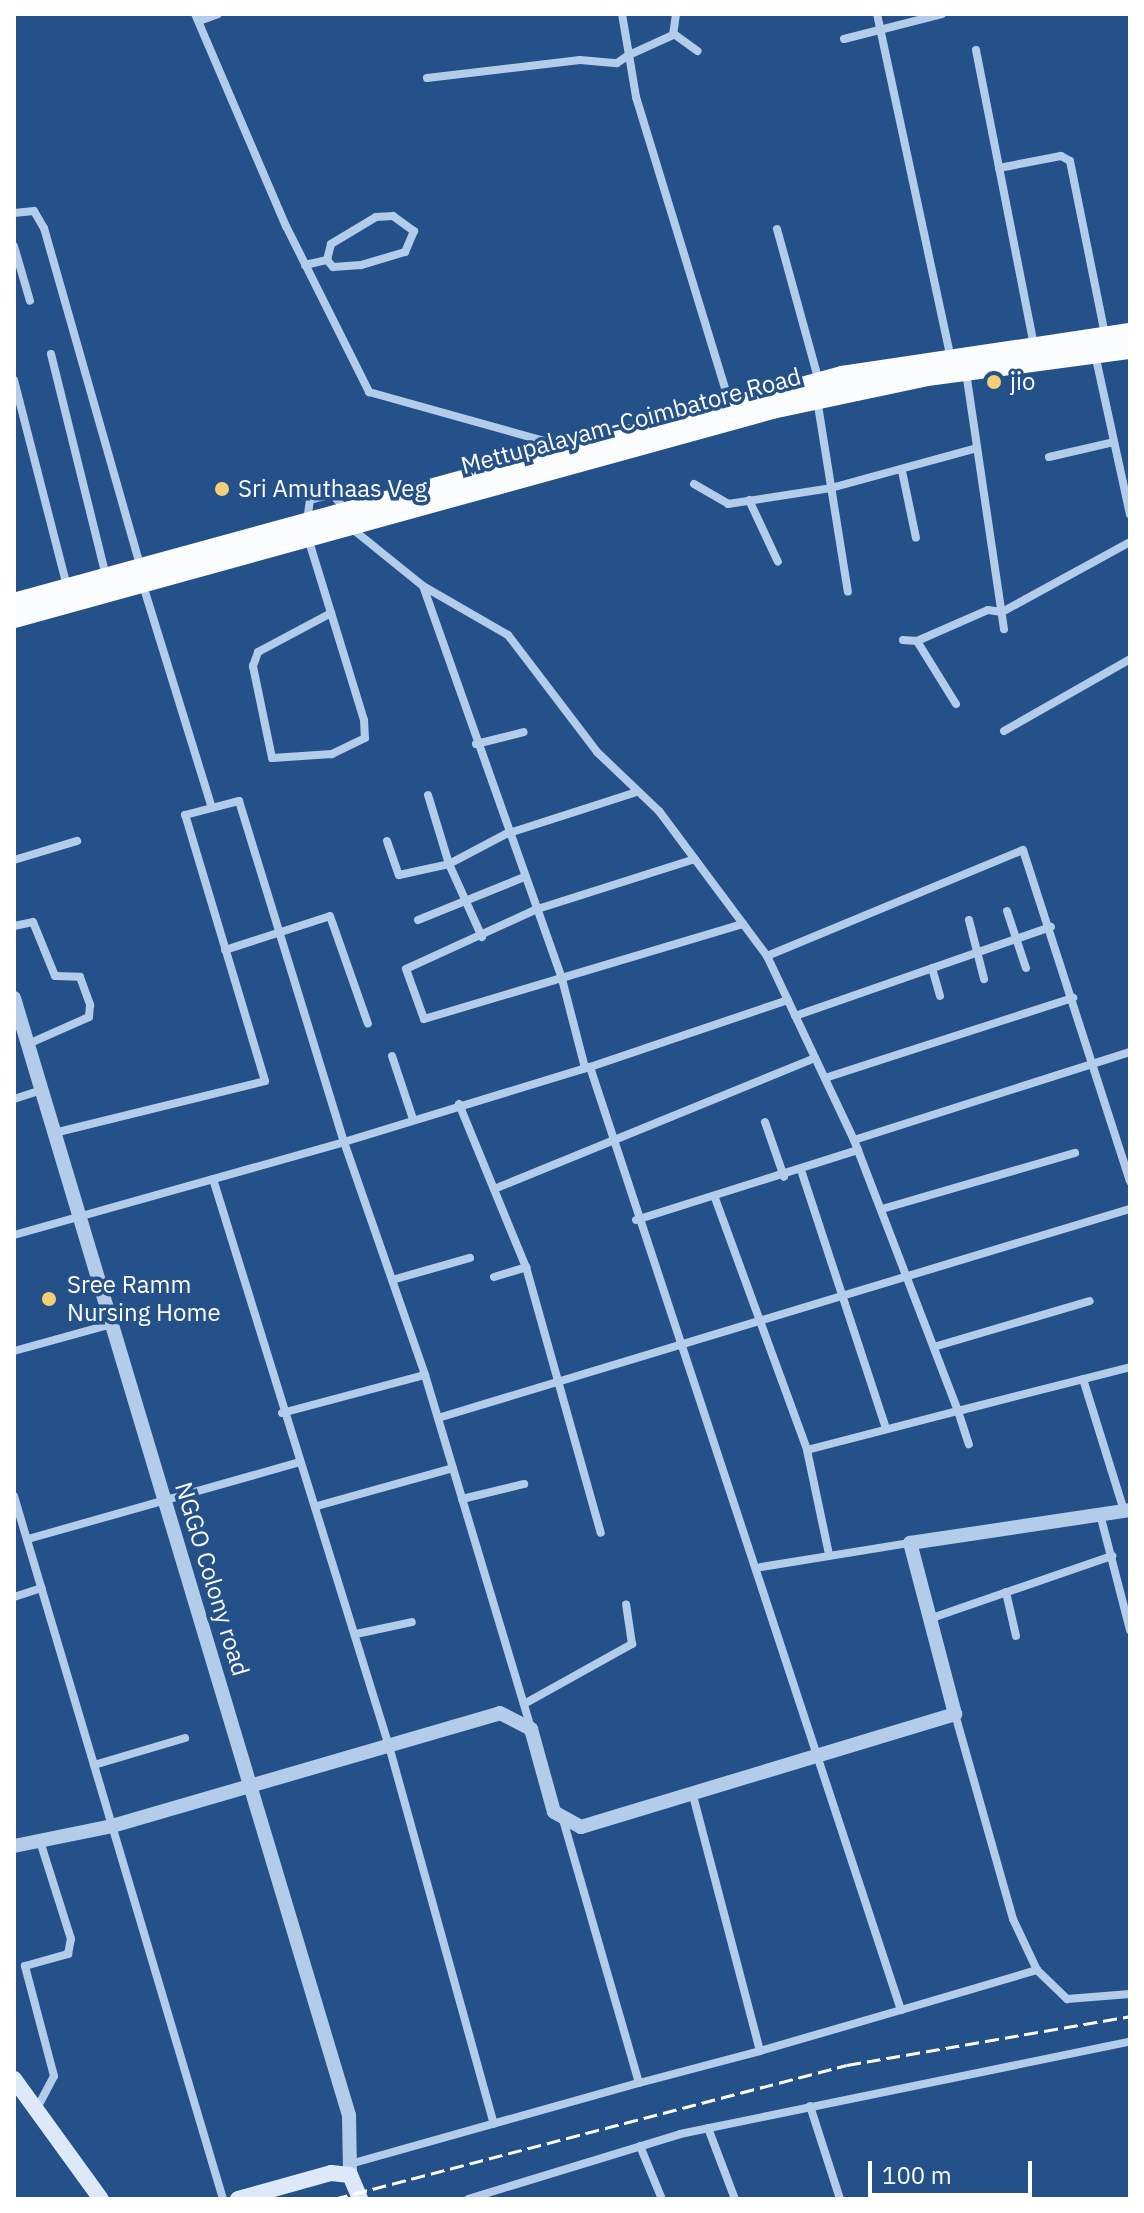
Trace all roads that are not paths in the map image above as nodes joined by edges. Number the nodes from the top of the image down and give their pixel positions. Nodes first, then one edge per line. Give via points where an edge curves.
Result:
1 (218, 14) edge
2 (622, 14) edge
3 (676, 14) edge
4 (877, 14) edge
5 (942, 14) edge
6 (197, 18) edge
7 (881, 31) junction
8 (674, 34) junction
9 (844, 39) dead end
10 (976, 50) dead end
11 (697, 51) dead end
12 (629, 55) junction
13 (427, 78) dead end
14 (999, 168) junction
15 (14, 213) edge
16 (777, 229) dead end
17 (14, 246) edge
18 (327, 260) junction
19 (305, 265) junction
20 (30, 301) dead end
21 (1130, 333) edge
22 (1034, 345) junction
23 (1100, 345) junction
24 (1130, 349) edge
25 (51, 354) dead end
26 (957, 364) junction
27 (14, 380) edge
28 (818, 390) junction
29 (730, 404) junction
30 (1110, 443) junction
31 (567, 448) junction
32 (977, 448) junction
33 (1049, 457) dead end
34 (547, 462) junction
35 (902, 471) junction
36 (694, 484) dead end
37 (831, 488) junction
38 (749, 500) junction
39 (1130, 514) edge
40 (347, 518) junction
41 (308, 530) junction
42 (916, 538) dead end
43 (1130, 542) edge
44 (778, 562) dead end
45 (140, 573) junction
46 (106, 576) junction
47 (423, 586) junction
48 (67, 587) junction
49 (848, 592) dead end
50 (14, 603) edge
51 (1002, 612) junction
52 (331, 613) junction
53 (14, 618) edge
54 (1004, 629) dead end
55 (903, 640) dead end
56 (917, 641) junction
57 (1130, 659) edge
58 (956, 704) dead end
59 (1004, 731) dead end
60 (524, 732) dead end
61 (476, 744) junction
62 (634, 793) junction
63 (428, 795) dead end
64 (211, 805) junction
65 (506, 834) junction
66 (77, 841) dead end
67 (387, 841) dead end
68 (695, 859) junction
69 (14, 860) edge
70 (449, 864) junction
71 (522, 878) junction
72 (464, 901) junction
73 (537, 909) junction
74 (1007, 911) dead end
75 (418, 920) dead end
76 (969, 920) dead end
77 (743, 924) junction
78 (14, 926) edge
79 (1051, 927) junction
80 (276, 932) junction
81 (482, 937) junction
82 (1017, 938) junction
83 (225, 950) junction
84 (977, 952) junction
85 (767, 956) junction
86 (932, 968) junction
87 (1026, 968) dead end
88 (562, 979) junction
89 (984, 979) dead end
90 (940, 996) dead end
91 (1073, 998) junction
92 (14, 1000) edge
93 (788, 1000) junction
94 (795, 1016) junction
95 (368, 1024) dead end
96 (28, 1044) junction
97 (1130, 1052) edge
98 (392, 1056) dead end
99 (815, 1058) junction
100 (1094, 1064) junction
101 (588, 1068) junction
102 (825, 1078) junction
103 (42, 1090) junction
104 (14, 1099) edge
105 (459, 1104) junction
106 (413, 1119) junction
107 (765, 1122) dead end
108 (54, 1133) junction
109 (854, 1140) junction
110 (344, 1142) junction
111 (611, 1145) junction
112 (858, 1150) junction
113 (1075, 1153) dead end
114 (802, 1173) junction
115 (784, 1177) junction
116 (213, 1179) junction
117 (1130, 1181) edge
118 (499, 1187) junction
119 (715, 1198) junction
120 (882, 1209) junction
121 (1130, 1209) edge
122 (81, 1219) junction
123 (636, 1220) junction
124 (14, 1235) edge
125 (470, 1258) dead end
126 (526, 1267) junction
127 (494, 1277) dead end
128 (906, 1277) junction
129 (392, 1280) junction
130 (843, 1297) junction
131 (1090, 1301) dead end
132 (760, 1323) junction
133 (112, 1324) junction
134 (677, 1345) junction
135 (937, 1346) junction
136 (14, 1351) edge
137 (1130, 1367) edge
138 (425, 1375) junction
139 (1083, 1379) junction
140 (558, 1381) junction
141 (958, 1411) junction
142 (282, 1413) junction
143 (438, 1418) junction
144 (886, 1429) junction
145 (969, 1444) dead end
146 (807, 1450) junction
147 (300, 1462) junction
148 (453, 1468) junction
149 (524, 1484) dead end
150 (14, 1496) edge
151 (462, 1499) junction
152 (166, 1501) junction
153 (317, 1506) junction
154 (1127, 1510) edge
155 (1100, 1513) junction
156 (601, 1533) dead end
157 (28, 1539) junction
158 (910, 1543) junction
159 (829, 1554) junction
160 (1112, 1556) junction
161 (761, 1567) junction
162 (42, 1588) junction
163 (1006, 1592) junction
164 (14, 1597) edge
165 (626, 1604) dead end
166 (929, 1619) junction
167 (412, 1622) dead end
168 (1130, 1630) edge
169 (356, 1634) junction
170 (1016, 1636) dead end
171 (524, 1704) junction
172 (955, 1714) junction
173 (531, 1729) junction
174 (185, 1738) dead end
175 (389, 1746) junction
176 (822, 1752) junction
177 (94, 1765) junction
178 (252, 1787) junction
179 (691, 1791) junction
180 (564, 1823) junction
181 (112, 1826) junction
182 (40, 1841) junction
183 (14, 1846) edge
184 (1037, 1970) junction
185 (1130, 1994) edge
186 (901, 2010) junction
187 (1130, 2042) edge
188 (760, 2051) junction
189 (14, 2079) edge
190 (639, 2083) junction
191 (26, 2102) edge
192 (810, 2106) junction
193 (494, 2124) junction
194 (708, 2128) junction
195 (640, 2146) junction
196 (350, 2169) junction
197 (101, 2199) edge
198 (223, 2199) edge
199 (238, 2199) edge
200 (360, 2199) edge
201 (468, 2199) edge
202 (662, 2199) edge
203 (735, 2199) edge
204 (840, 2199) edge

1 - 6 street
2 - 12 street
3 - 8 street
4 - 7 street
5 - 7 street
6 - 19 street
7 - 9 street
7 - 26 street
8 - 11 street
8 - 12 street
10 - 14 street
12 - 13 street via 617,63 580,60
12 - 29 street via 636,97
14 - 22 street
14 - 23 street via 1061,156 1070,161
15 - 45 street via 34,211 44,228
16 - 28 street
17 - 20 street
18 - 18 street via 331,244 376,217 393,216 414,231 405,252 361,265 333,267
18 - 19 street
19 - 31 street via 369,392
21 - 23 highway
22 - 23 highway
22 - 26 highway
23 - 24 highway, Mettupalayam-Coimbatore Road
23 - 26 highway, Mettupalayam-Coimbatore Road
23 - 30 street
25 - 46 street
26 - 28 highway, Mettupalayam-Coimbatore Road
26 - 32 street
27 - 48 street
28 - 29 highway
28 - 34 highway, Mettupalayam-Coimbatore Road
28 - 37 street
29 - 31 highway
30 - 33 street
30 - 39 street
31 - 34 highway
32 - 35 street
32 - 51 street
34 - 40 highway
35 - 37 street
35 - 42 street
36 - 38 street via 728,504
37 - 38 street
37 - 49 street
38 - 44 street
40 - 41 highway
40 - 41 street via 332,494 310,500
40 - 47 street
41 - 45 highway
41 - 52 street
43 - 51 street
45 - 46 highway
45 - 53 highway
45 - 64 street
46 - 48 highway
47 - 61 street
47 - 62 street via 508,635
48 - 50 highway
51 - 54 street
51 - 56 street via 988,610
52 - 52 street via 365,738 332,754 272,758 253,666 258,652
55 - 56 street
56 - 58 street
57 - 59 street
60 - 61 street
61 - 65 street
62 - 65 street
62 - 68 street via 659,811
63 - 70 street
64 - 80 street via 239,801
64 - 83 street via 185,815
65 - 70 street
65 - 71 street
66 - 69 street
67 - 70 street via 399,875
68 - 73 street
68 - 77 street
70 - 72 street
71 - 72 street
71 - 73 street
72 - 75 street
72 - 81 street
73 - 81 street
73 - 88 street
74 - 82 street
76 - 84 street
77 - 85 street
77 - 88 street
78 - 96 street via 33,922 55,976 80,977 90,1005 89,1017
79 - 82 street
79 - 85 street via 1023,850
79 - 91 street
80 - 83 street
80 - 95 street via 330,916
80 - 110 street
81 - 88 street via 406,969 424,1019
82 - 84 street
82 - 87 street
83 - 108 street via 265,1081
84 - 86 street
84 - 89 street
85 - 93 street
86 - 90 street
86 - 94 street
88 - 101 street
91 - 100 street
91 - 102 street
92 - 96 street, NGGO Colony road
93 - 94 street
93 - 101 street
94 - 99 street
96 - 103 street, NGGO Colony road
97 - 100 street
98 - 106 street
99 - 102 street
99 - 111 street
100 - 109 street
100 - 117 street
101 - 105 street
101 - 111 street
102 - 109 street
103 - 104 street
103 - 108 street, NGGO Colony road
105 - 106 street
105 - 118 street
106 - 110 street
107 - 115 street
108 - 122 street, NGGO Colony road
109 - 112 street
110 - 116 street
110 - 129 street
111 - 118 street
111 - 123 street
112 - 114 street
112 - 120 street
113 - 120 street
114 - 115 street
114 - 130 street
115 - 119 street
116 - 122 street
116 - 142 street
118 - 126 street
119 - 123 street
119 - 132 street
120 - 128 street
121 - 128 street
122 - 124 street
122 - 133 street, NGGO Colony road
123 - 134 street
125 - 129 street
126 - 127 street
126 - 140 street
128 - 130 street
128 - 135 street
129 - 138 street
130 - 132 street
130 - 144 street
131 - 135 street
132 - 134 street
132 - 146 street
133 - 136 street
133 - 152 street, NGGO Colony road
134 - 140 street
134 - 161 street
135 - 141 street
137 - 139 street
138 - 142 street
138 - 143 street
139 - 141 street
139 - 154 street
140 - 143 street
140 - 156 street
141 - 144 street
141 - 145 street
142 - 147 street
143 - 148 street
144 - 146 street
146 - 159 street
147 - 152 street
147 - 153 street
148 - 151 street
148 - 153 street
149 - 151 street
150 - 157 street
151 - 171 street
152 - 157 street
152 - 178 street, NGGO Colony road
153 - 169 street
154 - 155 street
155 - 158 street
155 - 160 street
157 - 162 street
158 - 159 street
158 - 166 street
159 - 161 street
160 - 163 street
160 - 168 street
161 - 176 street
162 - 164 street
162 - 177 street
163 - 166 street
163 - 170 street
165 - 171 street via 632,1644
166 - 172 street
167 - 169 street
169 - 175 street
171 - 173 street
172 - 176 street
172 - 184 street via 1013,1919
173 - 175 street via 500,1713
173 - 180 street via 554,1812
174 - 177 street
175 - 178 street
175 - 193 street
176 - 179 street
176 - 186 street
177 - 181 street
178 - 181 street
178 - 196 street, NGGO Colony road via 349,2115
179 - 180 street via 581,1827
179 - 188 street
180 - 190 street
181 - 182 street
181 - 198 street
182 - 183 street
182 - 191 street via 71,1939 68,1954 25,1966 54,2076
184 - 185 street via 1067,1999
184 - 186 street
186 - 188 street
187 - 192 street
188 - 190 street
189 - 191 main road
190 - 193 street
191 - 197 main road
192 - 194 street
192 - 204 street
193 - 196 street
194 - 195 street
194 - 203 street
195 - 201 street
195 - 202 street
196 - 199 main road
196 - 200 main road

